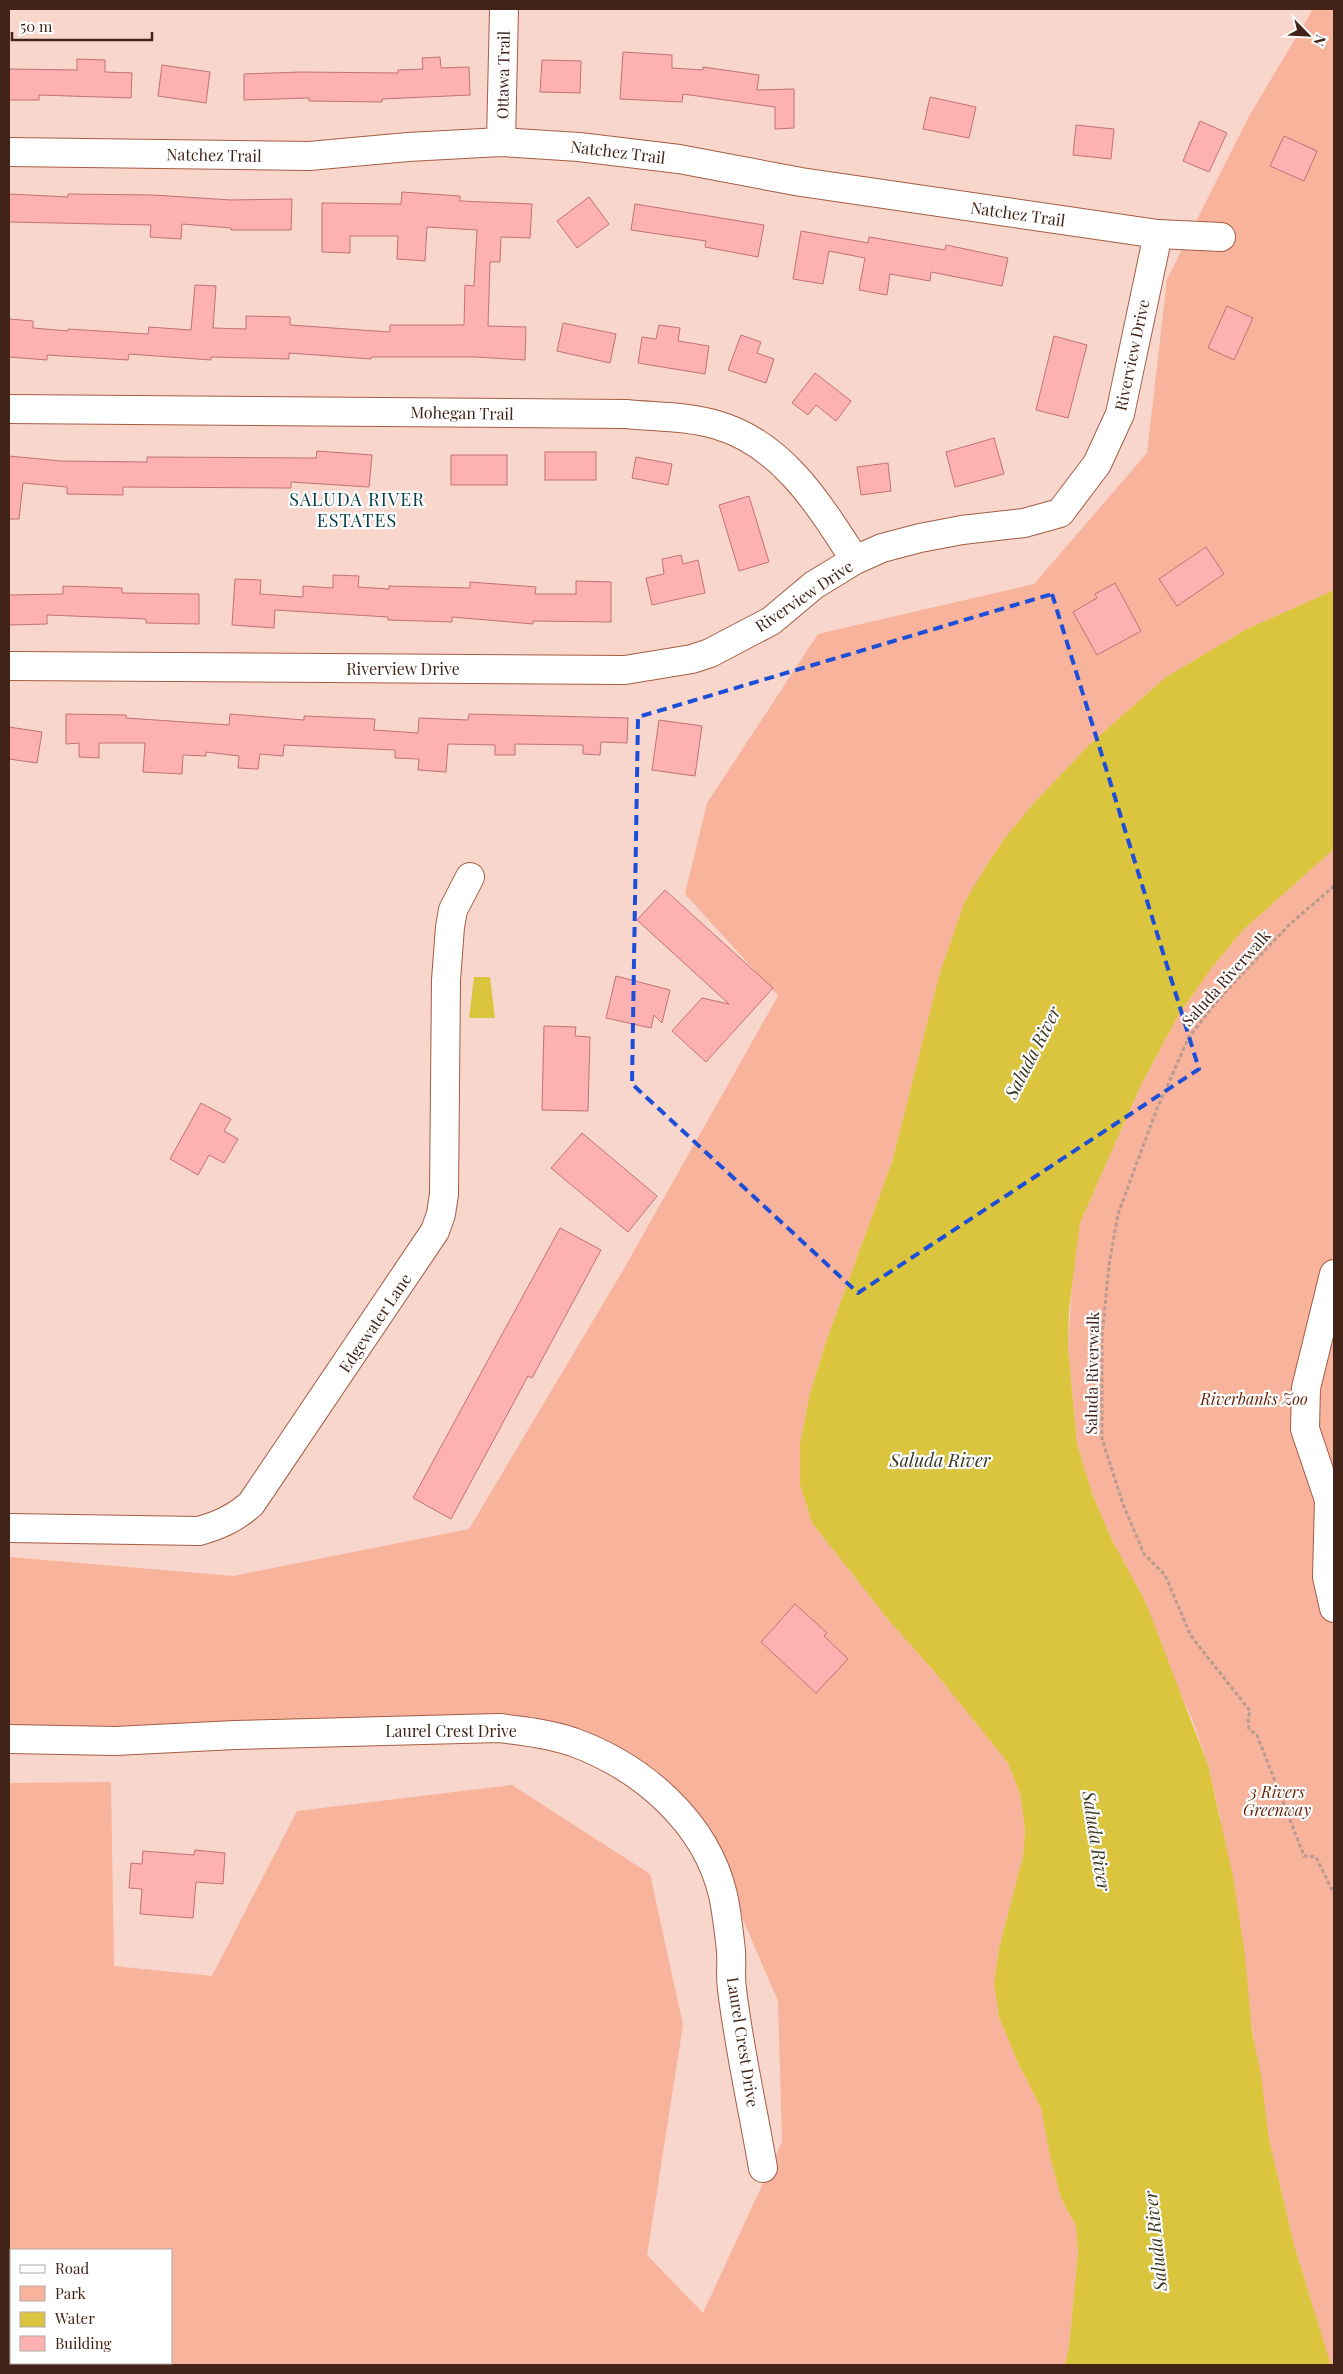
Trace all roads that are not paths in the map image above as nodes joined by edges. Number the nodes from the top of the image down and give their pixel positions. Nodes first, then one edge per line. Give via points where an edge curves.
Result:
1 (504, 9) edge
2 (501, 142) junction
3 (9, 152) edge
4 (1158, 234) junction
5 (1221, 237) dead end
6 (9, 409) edge
7 (855, 560) junction
8 (9, 666) edge
9 (470, 877) dead end
10 (1334, 1274) edge
11 (9, 1528) edge
12 (1334, 1608) edge
13 (9, 1739) edge
14 (764, 2168) dead end

1 - 2 street, Ottawa Trail
2 - 3 street, Natchez Trail via 309,156
2 - 4 street, Natchez Trail via 579,146 679,159 801,182
4 - 5 street, Natchez Trail
4 - 7 street, Riverview Drive via 1120,414 1097,464 1060,513 1024,523 920,538 882,548
6 - 7 street, Mohegan Trail via 626,414 709,423 739,433 782,462 815,498
7 - 8 street, Riverview Drive via 814,586 771,622 710,653 650,667 625,670
9 - 11 street, Edgewater Lane via 454,910 450,927 441,1214 435,1231 251,1504 221,1525 199,1531
10 - 12 street via 1306,1388 1305,1429 1329,1500 1327,1577
13 - 14 street, Laurel Crest Drive via 115,1741 499,1728 536,1732 571,1742 622,1765 652,1786 681,1814 703,1844 718,1878 731,1951 732,1988

